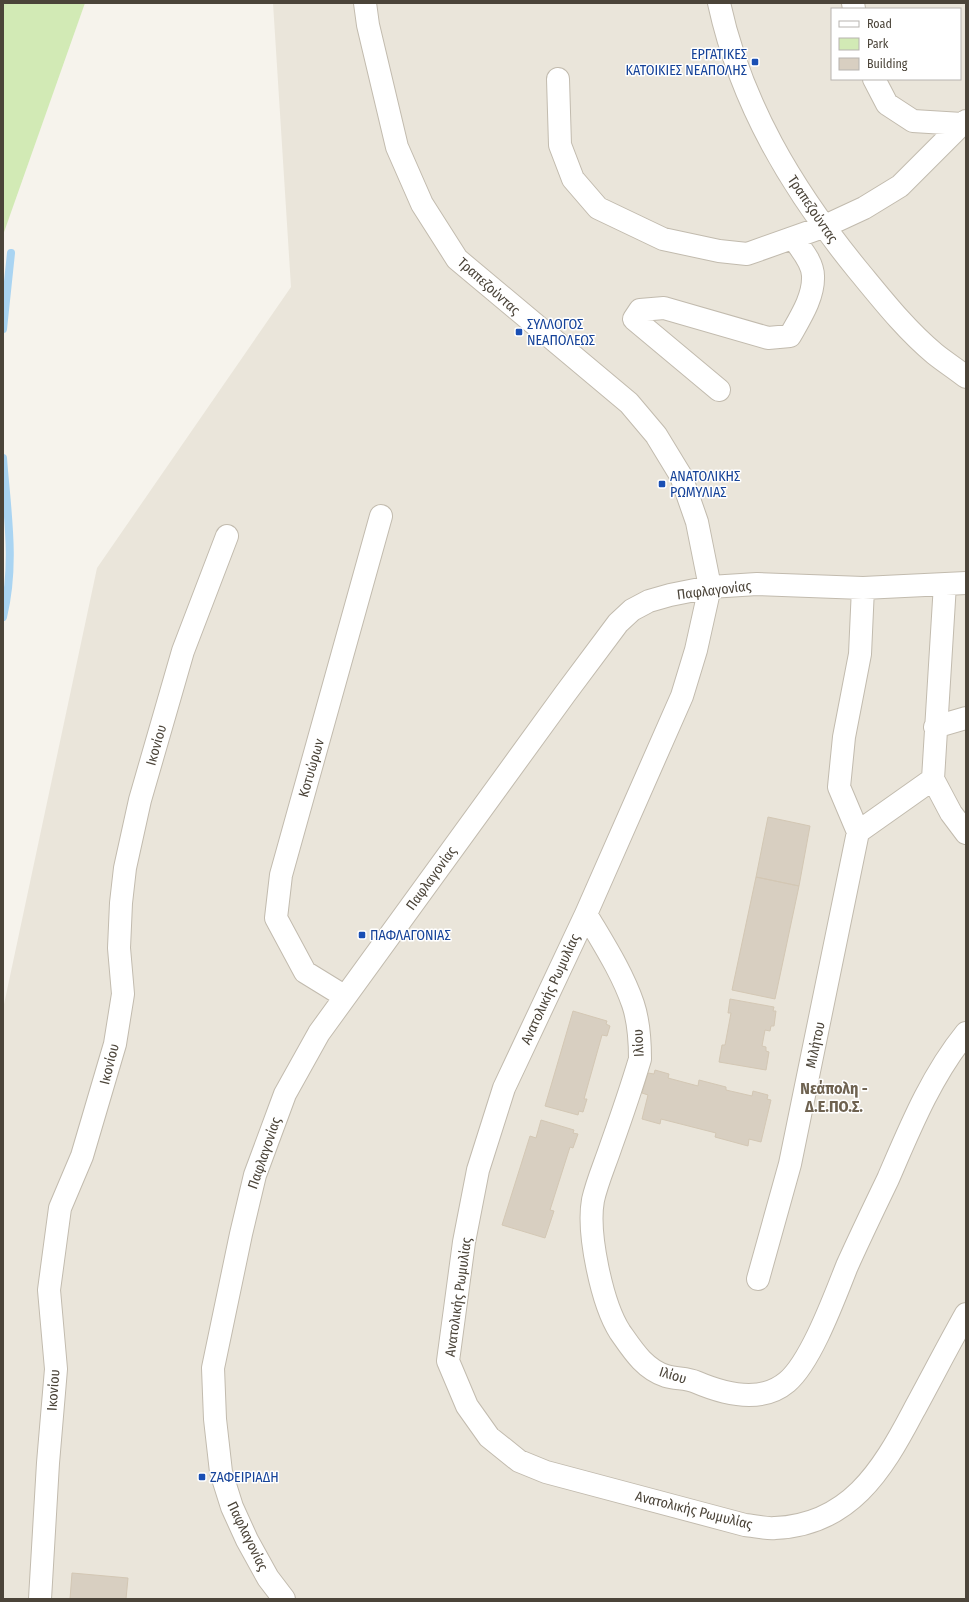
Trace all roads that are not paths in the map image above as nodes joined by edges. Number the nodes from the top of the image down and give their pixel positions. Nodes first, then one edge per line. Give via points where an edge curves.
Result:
1 (365, 3) edge
2 (718, 3) edge
3 (558, 79) dead end
4 (875, 80) edge
5 (964, 122) edge
6 (823, 227) junction
7 (793, 238) junction
8 (966, 377) edge
9 (719, 390) dead end
10 (381, 516) dead end
11 (227, 536) dead end
12 (956, 583) edge
13 (710, 587) junction
14 (863, 588) junction
15 (966, 718) edge
16 (935, 727) junction
17 (933, 779) junction
18 (858, 832) junction
19 (966, 833) edge
20 (586, 914) junction
21 (344, 996) junction
22 (966, 1033) edge
23 (758, 1279) dead end
24 (966, 1314) edge
25 (40, 1599) edge
26 (284, 1599) edge

1 - 13 street, Τραπεζούντας via 397,147 422,204 457,259 629,403 656,435 681,476 697,522
2 - 6 street, Τραπεζούντας via 737,68 762,129
3 - 7 street via 560,145 573,179 598,208 663,239 719,251 747,254
4 - 5 street via 887,104 913,120
5 - 6 street via 900,186 864,208
6 - 7 street
6 - 8 street, Τραπεζούντας via 894,313 934,353
7 - 9 street via 805,254 813,275 808,301 790,336 768,338 664,308 640,310 634,319
10 - 21 street, Κοτυώρων via 281,874 277,901 276,918 305,972
11 - 25 street, Ικονίου via 183,651 140,800 125,868 121,903 119,948 122,994 115,1044 82,1156 60,1208 49,1290 56,1369
12 - 14 street, Παφλαγονίας
12 - 16 street
13 - 14 street, Παφλαγονίας via 757,584
13 - 20 street, Ανατολικής Ρωμυλίας via 696,650 682,696
13 - 21 street, Παφλαγονίας via 649,601 632,610 618,623
14 - 18 street via 860,654 844,737 839,787
15 - 16 street
16 - 17 street
17 - 18 street
17 - 19 street via 951,813
18 - 23 street, Μιλήτου via 790,1164
20 - 22 street, Ιλίου via 621,974 634,1005 640,1036 640,1059 593,1201 593,1237 600,1278 618,1328 636,1356 665,1375 692,1381 717,1391 751,1396 771,1392 787,1382 808,1353 824,1322 919,1108
20 - 24 street, Ανατολικής Ρωμυλίας via 504,1088 478,1170 464,1242 448,1361 467,1406 489,1437 519,1461 546,1472 745,1525 774,1528 796,1526 819,1520 838,1510 862,1491 878,1473 896,1445
21 - 26 street, Παφλαγονίας via 319,1033 285,1094 255,1175 213,1368 221,1472 232,1507 247,1540 268,1578

